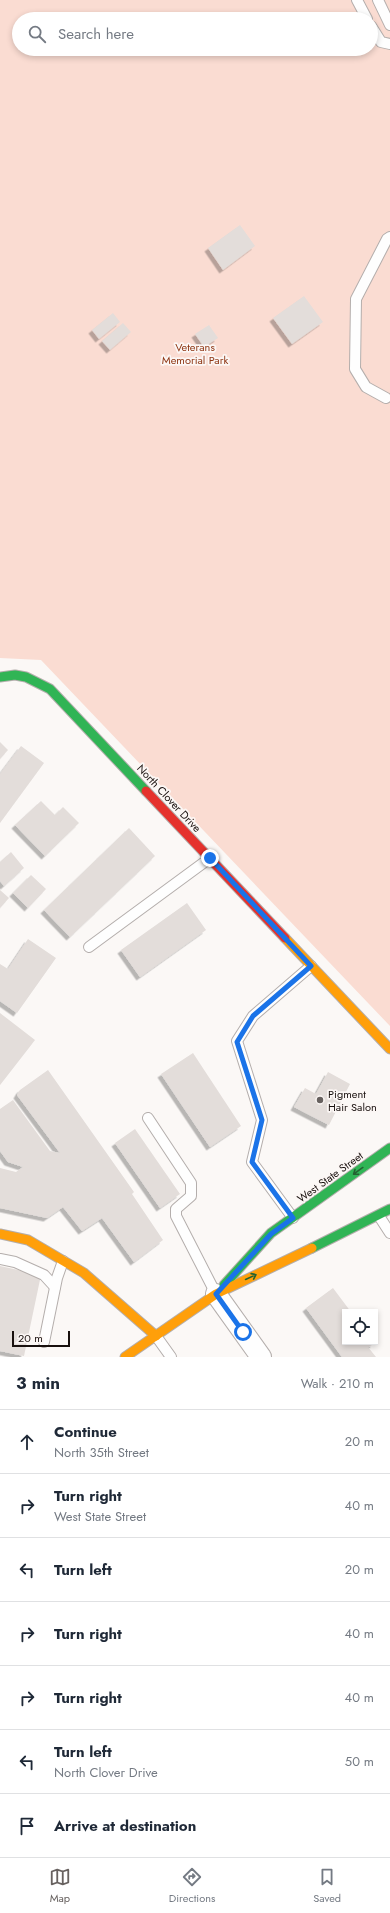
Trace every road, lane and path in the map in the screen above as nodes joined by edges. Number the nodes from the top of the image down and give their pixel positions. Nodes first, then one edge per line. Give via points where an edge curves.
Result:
1 (357, 0) edge
2 (378, 0) edge
3 (363, 12) edge
4 (390, 25) edge
5 (378, 37) edge
6 (390, 44) edge
7 (390, 238) edge
8 (386, 398) dead end
9 (0, 677) edge
10 (210, 858) junction
11 (89, 947) dead end
12 (311, 966) junction
13 (390, 1049) edge
14 (148, 1118) dead end
15 (390, 1148) edge
16 (390, 1209) edge
17 (379, 1216) junction
18 (293, 1218) junction
19 (390, 1233) edge
20 (0, 1234) edge
21 (0, 1259) edge
22 (63, 1261) junction
23 (55, 1287) junction
24 (216, 1294) junction
25 (156, 1336) junction
26 (44, 1342) dead end
27 (125, 1357) edge
28 (170, 1357) edge
29 (261, 1357) edge

1 - 3 lane
2 - 4 lane
5 - 6 lane via 381,42
7 - 8 lane via 387,239 356,299 355,369 366,387
9 - 10 street, North Clover Drive via 14,675 34,678 50,689
10 - 11 lane
10 - 12 street, North Clover Drive
12 - 13 street, North Clover Drive
12 - 18 lane via 253,1016 237,1042 262,1120 252,1162
14 - 24 lane via 191,1183 191,1196 176,1209 176,1216
15 -> 18 street, West State Street
16 - 17 street, West State Street
17 - 19 lane
24 -> 17 street, West State Street
18 - 24 street, West State Street via 271,1234
20 - 22 street via 28,1240
21 - 23 lane via 35,1270 44,1275
22 - 23 lane
22 - 25 street via 84,1273
23 - 26 lane
24 - 25 street, West State Street
24 - 29 street
25 - 27 street, West State Street
25 - 28 lane

